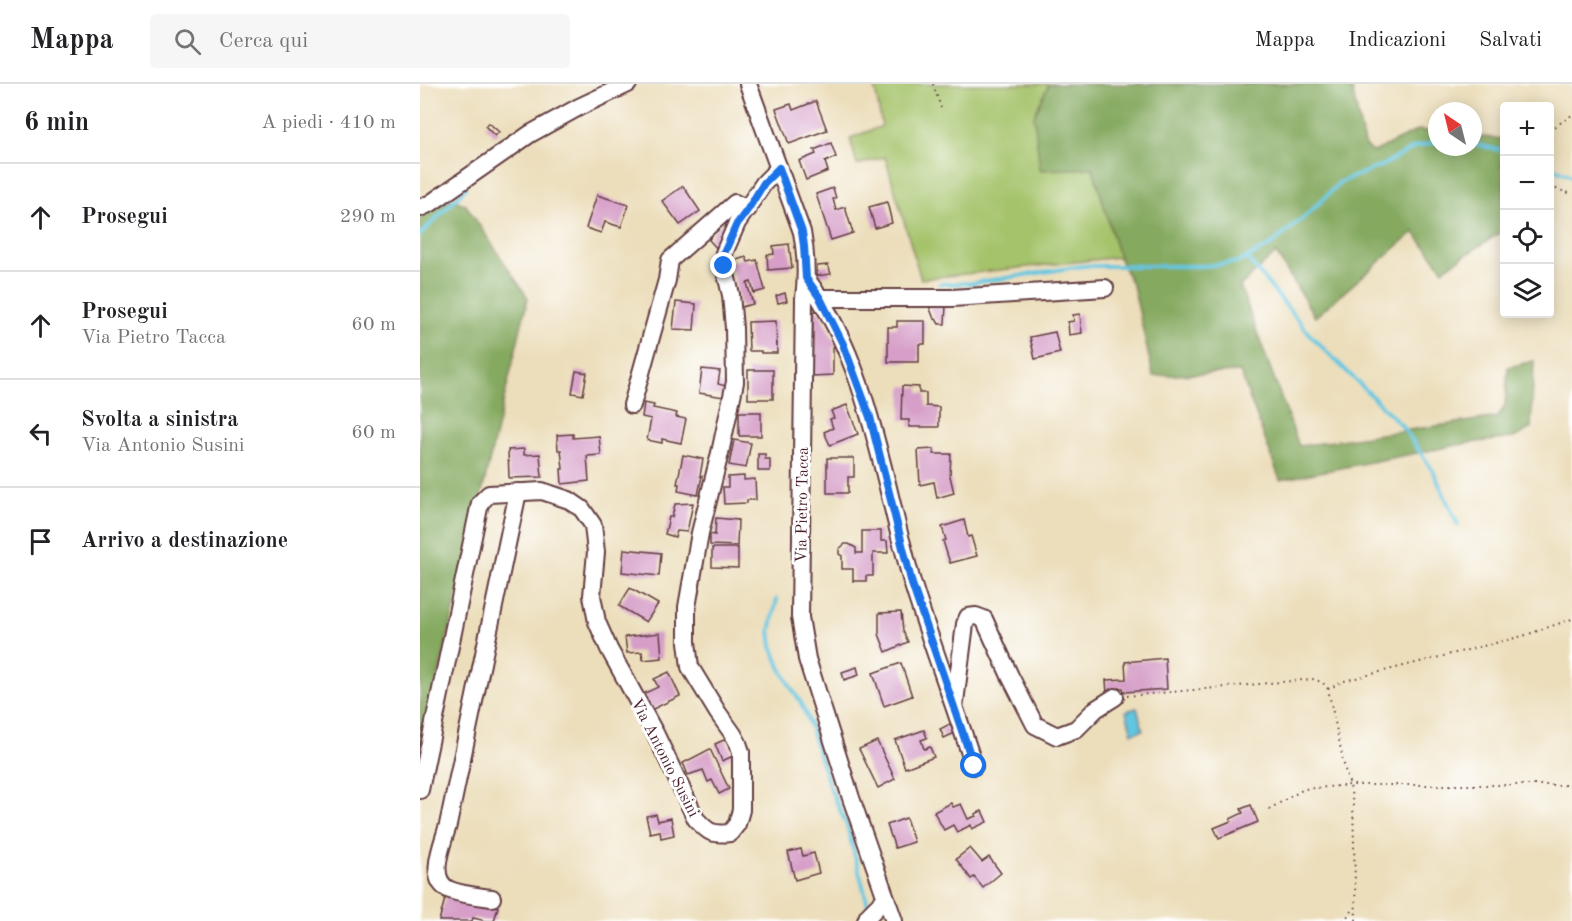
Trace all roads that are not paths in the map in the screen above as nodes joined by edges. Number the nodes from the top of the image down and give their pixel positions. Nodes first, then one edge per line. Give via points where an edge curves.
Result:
1 (628, 84) edge
2 (748, 84) edge
3 (779, 168) junction
4 (420, 208) edge
5 (748, 209) junction
6 (806, 278) junction
7 (1105, 288) dead end
8 (820, 298) junction
9 (632, 405) dead end
10 (518, 492) junction
11 (1115, 697) road end
12 (955, 706) junction
13 (974, 766) dead end
14 (420, 790) edge
15 (492, 898) dead end
16 (886, 898) junction
17 (867, 921) edge
18 (894, 921) edge

1 - 4 street via 530,134
2 - 3 street, Via Pietro Tacca
3 - 5 street, Via Antonio Susini
3 - 6 street, Via Pietro Tacca via 802,232
5 - 9 street via 735,202 669,260 667,280
5 - 10 street, Via Antonio Susini via 724,253 734,317 735,382 687,607 690,667 741,752 741,810 730,833 706,830 696,819 609,649 597,622 592,596 596,552 593,525 582,509 569,500 542,491
6 - 8 street
6 - 16 street, Via Pietro Tacca via 800,617 807,659
7 - 8 street via 952,298
8 - 12 street via 843,344 870,417 912,584
10 - 14 street, Via Antonio Susini via 489,494 480,503
10 - 15 street via 437,866 441,884 450,890
11 - 12 street via 1076,729 1057,736 1035,725 984,619 976,616 968,617 965,624
12 - 13 street
16 - 17 street
16 - 18 street, Via Pietro Tacca

